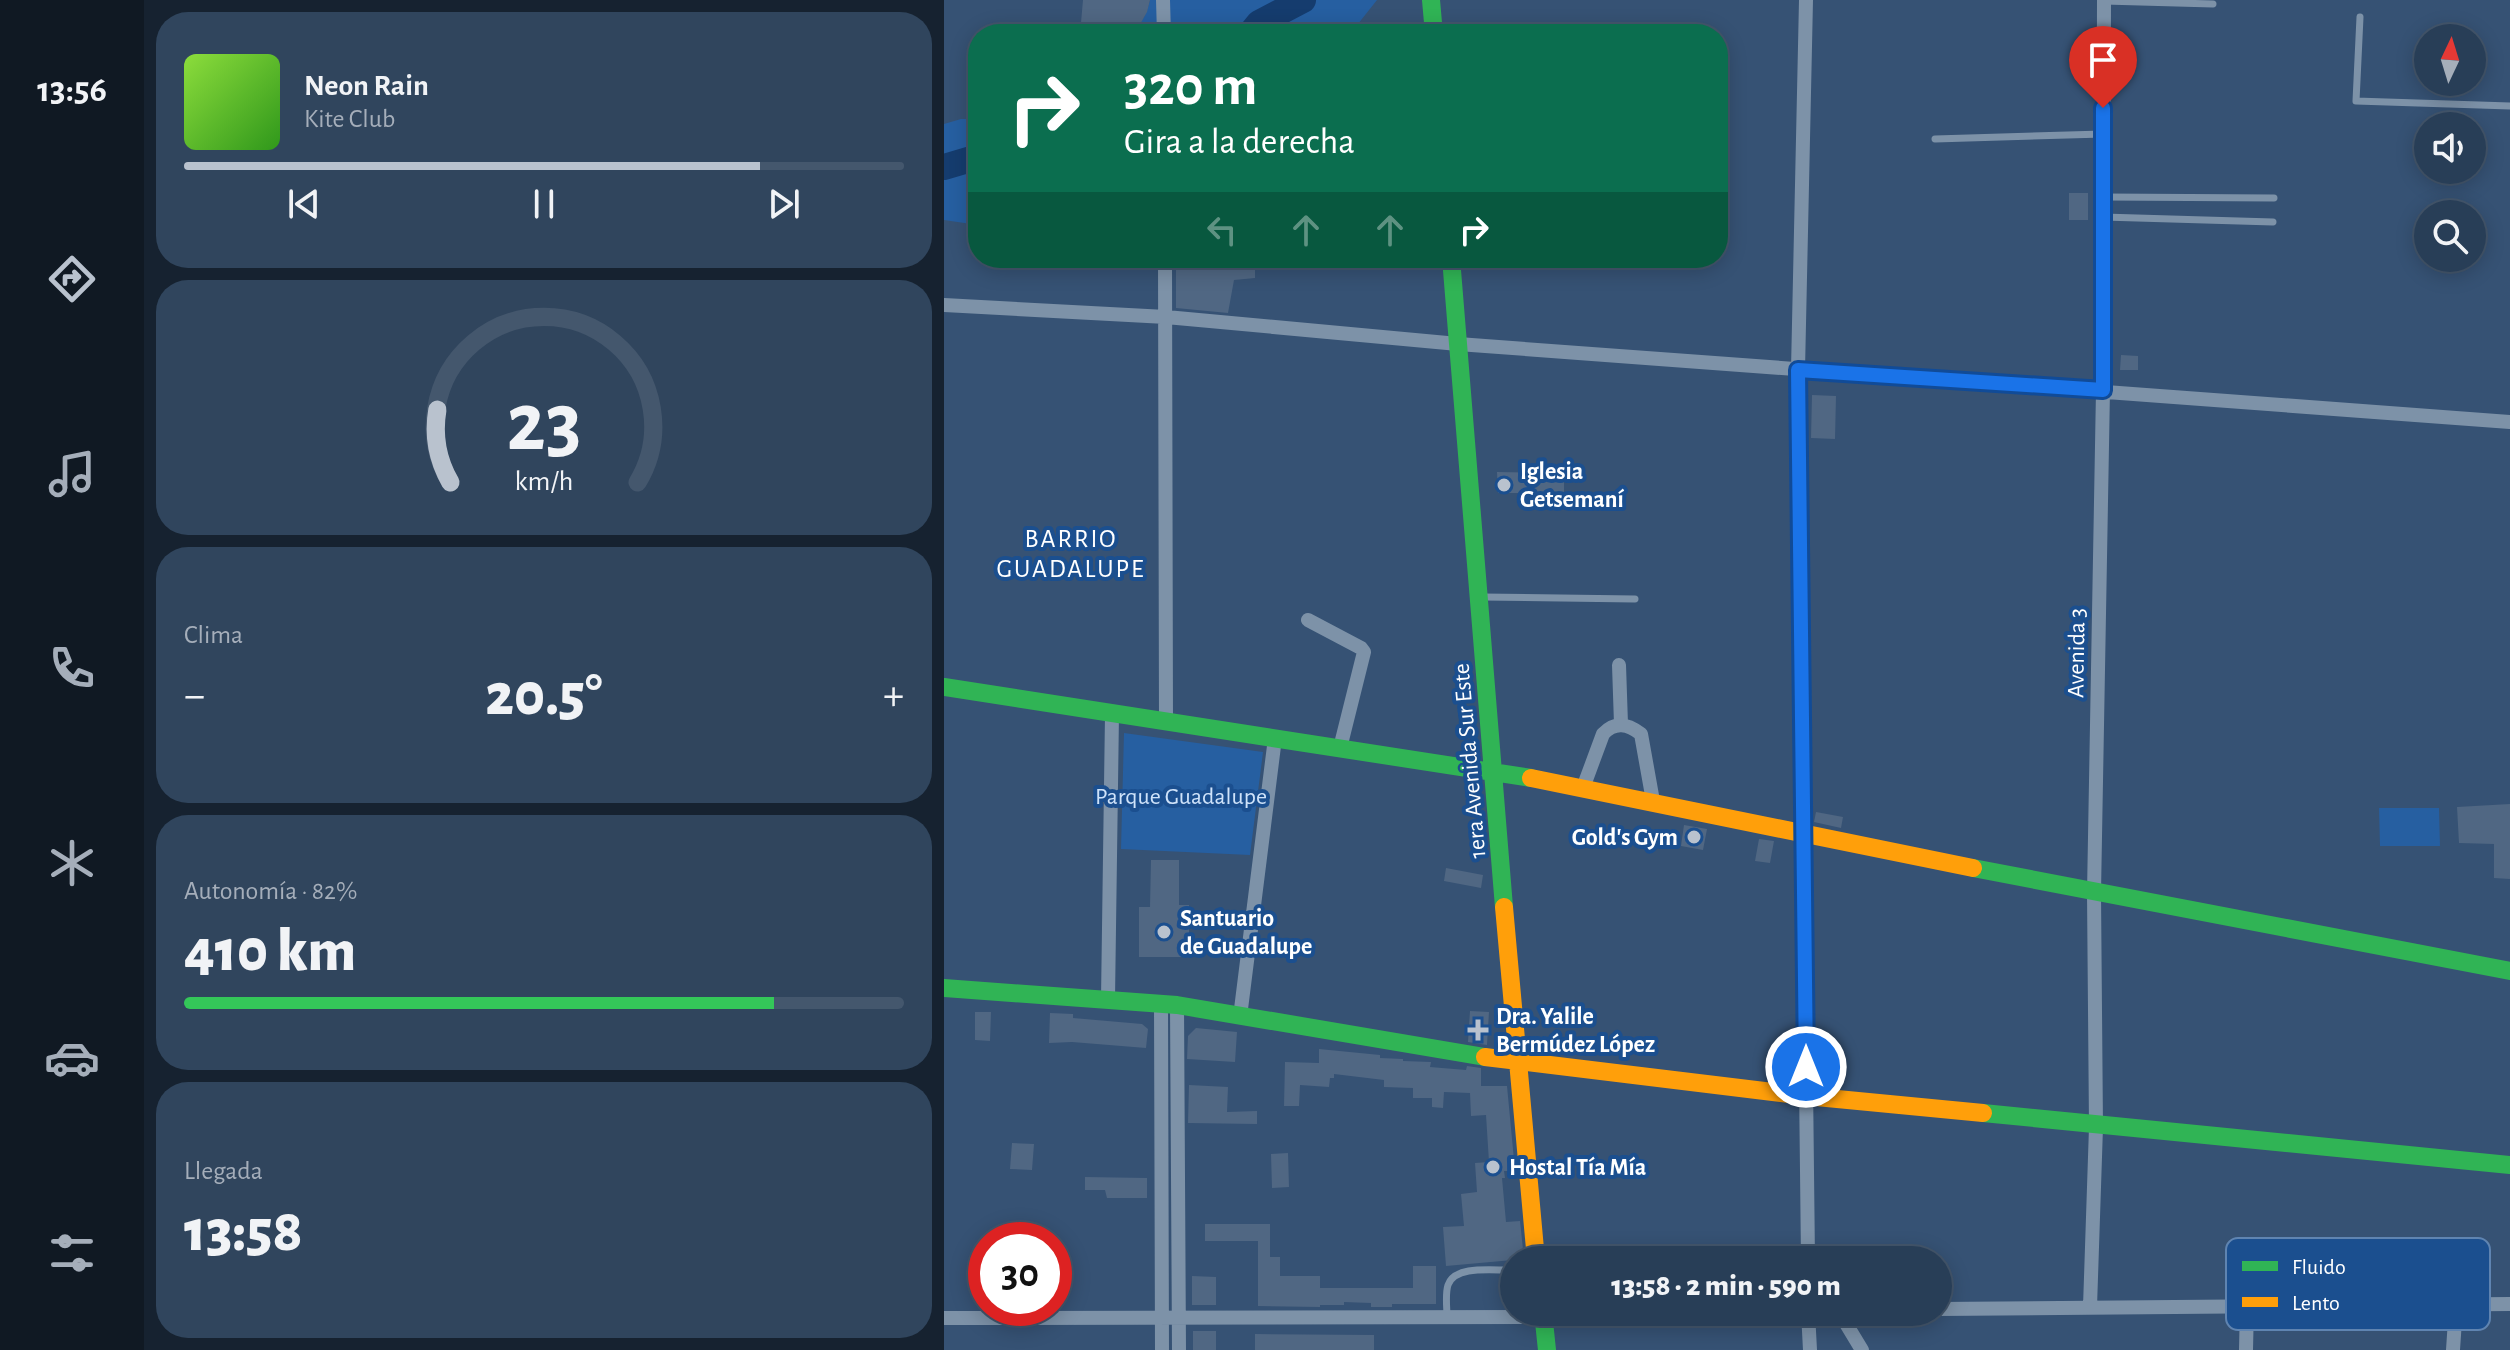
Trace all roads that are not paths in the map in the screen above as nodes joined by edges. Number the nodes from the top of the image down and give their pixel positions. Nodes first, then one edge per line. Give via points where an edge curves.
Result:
1 (1163, 0) edge
2 (1431, 0) edge
3 (1806, 0) edge
4 (2104, 1) edge
5 (2213, 4) dead end
6 (2360, 17) dead end
7 (1164, 24) edge
8 (1433, 24) edge
9 (2510, 106) edge
10 (2103, 134) junction
11 (1935, 139) dead end
12 (2103, 197) junction
13 (2274, 198) dead end
14 (2103, 217) junction
15 (2273, 222) dead end
16 (1165, 268) edge
17 (1452, 268) edge
18 (944, 305) edge
19 (1166, 317) junction
20 (1458, 344) junction
21 (1798, 370) junction
22 (2103, 390) junction
23 (2510, 422) edge
24 (1480, 597) junction
25 (1635, 599) dead end
26 (1308, 620) dead end
27 (1619, 665) dead end
28 (944, 687) edge
29 (1112, 714) junction
30 (1166, 722) junction
31 (1621, 724) junction
32 (1275, 738) junction
33 (1340, 748) junction
34 (1494, 771) junction
35 (1583, 788) junction
36 (1653, 801) junction
37 (1804, 832) junction
38 (2094, 893) junction
39 (2510, 971) edge
40 (944, 988) edge
41 (1108, 999) junction
42 (1169, 1004) junction
43 (1240, 1017) junction
44 (1517, 1062) junction
45 (1806, 1096) junction
46 (2096, 1127) junction
47 (2510, 1165) edge
48 (1535, 1246) edge
49 (1808, 1246) edge
50 (1500, 1270) edge
51 (2490, 1304) edge
52 (2510, 1304) edge
53 (2226, 1306) edge
54 (2090, 1307) junction
55 (1952, 1309) edge
56 (1500, 1315) edge
57 (1447, 1317) junction
58 (944, 1318) edge
59 (1161, 1318) junction
60 (1178, 1318) junction
61 (1545, 1326) edge
62 (1809, 1326) edge
63 (1847, 1326) edge
64 (2246, 1330) edge
65 (2454, 1330) edge
66 (1162, 1350) edge
67 (1179, 1350) edge
68 (1547, 1350) edge
69 (1810, 1350) edge
70 (1862, 1350) edge
71 (2246, 1350) edge
72 (2453, 1350) edge

1 - 7 street
2 - 8 street
3 - 21 street
4 - 5 lane
4 - 10 street, Avenida 3
6 - 9 lane via 2356,101
10 - 11 lane
10 - 12 street, Avenida 3
12 - 13 lane
12 - 14 street, Avenida 3
14 - 15 lane
14 - 22 street, Avenida 3
16 - 19 street
17 - 20 street, 1era Avenida Sur Este
18 - 19 street
19 - 20 street
19 - 30 street
20 - 21 street
20 - 24 street, 1era Avenida Sur Este
21 - 22 street
21 - 37 street
22 - 23 street
22 - 38 street, Avenida 3
24 - 25 lane
24 - 34 street, 1era Avenida Sur Este
26 - 33 street via 1364,652
27 - 31 street
28 - 29 street
29 - 30 street
29 - 41 street
30 - 32 street
31 - 35 street via 1603,734
31 - 36 street via 1641,734
32 - 33 street
32 - 43 street
33 - 34 street
34 - 35 street
34 - 44 street, 1era Avenida Sur Este
35 - 36 street
36 - 37 street
37 - 38 street
37 - 45 street
38 - 39 street
38 - 46 street, Avenida 3
40 - 41 street
41 - 42 street
42 - 43 street
42 - 59 street
42 - 60 street
43 - 44 street
44 - 45 street
44 - 48 street, 1era Avenida Sur Este
45 - 46 street
45 - 49 street
46 - 47 street
46 - 54 street, Avenida 3
50 - 57 lane via 1452,1276
51 - 52 street
53 - 54 street
54 - 55 street
56 - 57 street
57 - 60 street
58 - 59 street
59 - 60 street
59 - 66 street
60 - 67 street
61 - 68 street
62 - 69 street
63 - 70 street
64 - 71 street
65 - 72 street

